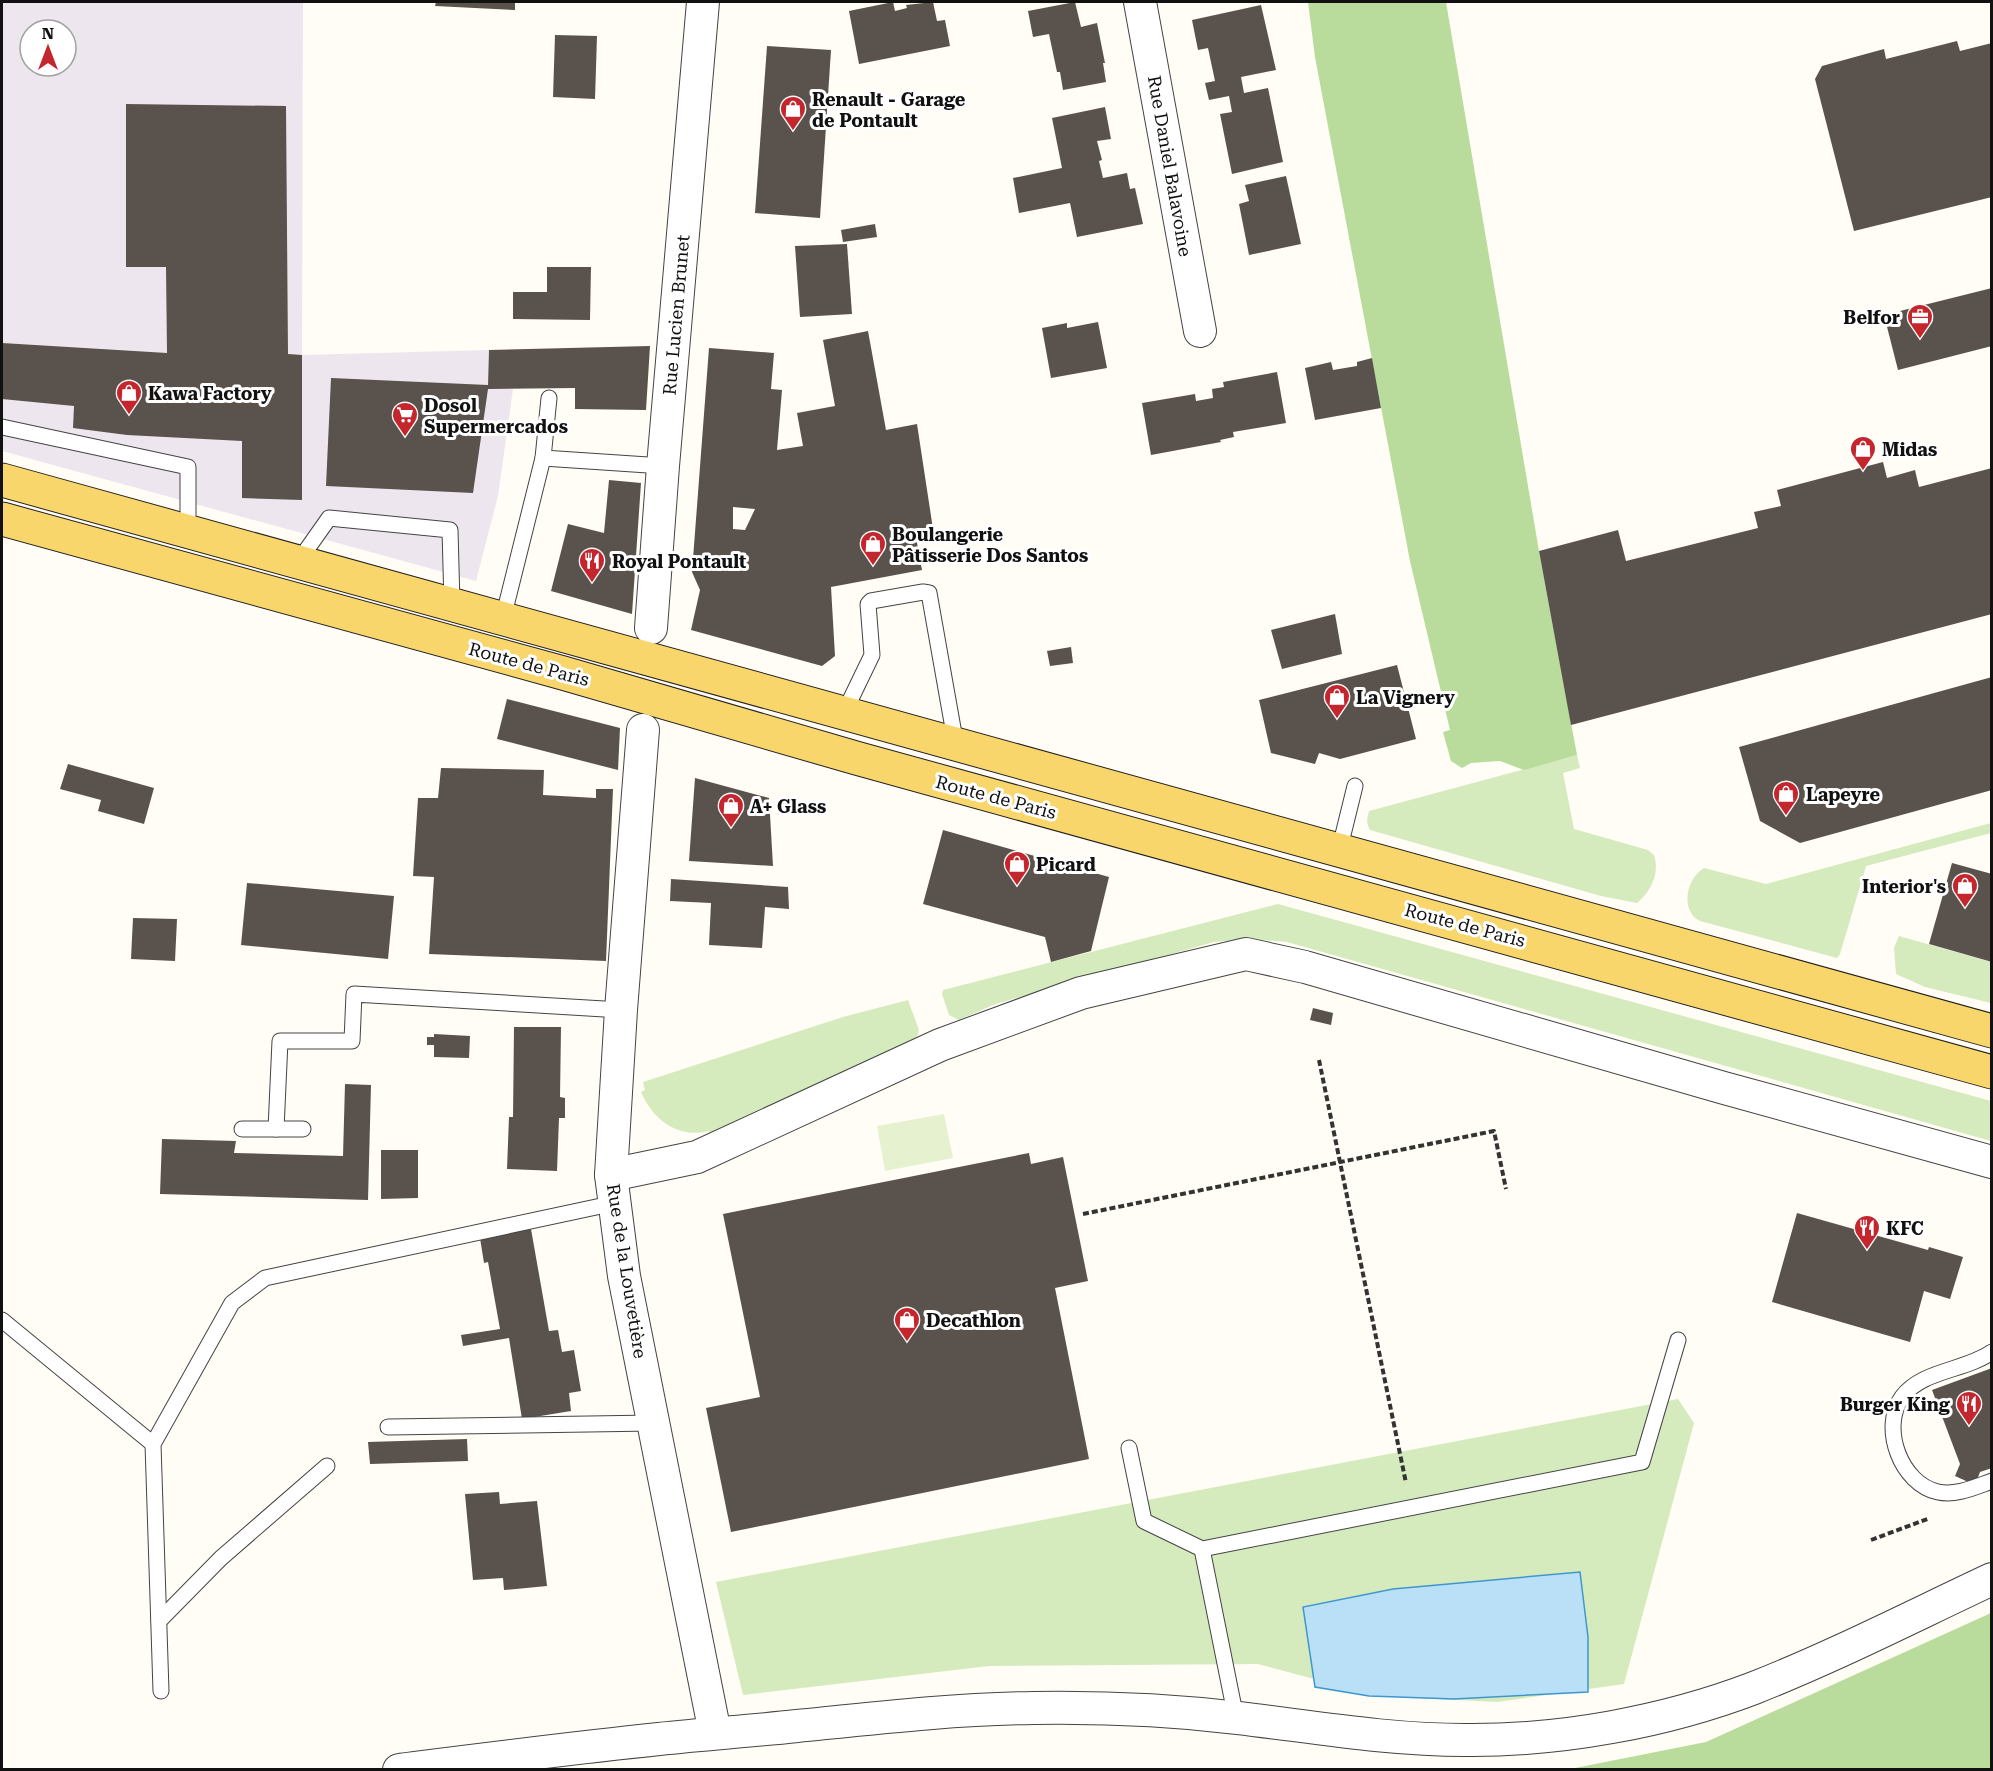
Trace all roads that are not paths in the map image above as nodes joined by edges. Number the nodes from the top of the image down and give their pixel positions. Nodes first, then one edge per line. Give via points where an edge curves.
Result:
1 (703, 2) edge
2 (1140, 2) edge
3 (1200, 331) dead end
4 (549, 398) dead end
5 (2, 427) edge
6 (543, 458) junction
7 (663, 466) junction
8 (2, 480) edge
9 (2, 519) edge
10 (188, 531) junction
11 (298, 562) junction
12 (452, 604) junction
13 (503, 618) junction
14 (651, 628) dead end
15 (844, 713) junction
16 (643, 730) dead end
17 (956, 745) junction
18 (1354, 786) dead end
19 (1339, 851) junction
20 (621, 1010) junction
21 (1992, 1032) edge
22 (1992, 1072) edge
23 (242, 1129) dead end
24 (276, 1129) junction
25 (303, 1129) dead end
26 (1992, 1162) edge
27 (613, 1189) junction
28 (2, 1320) edge
29 (1678, 1340) dead end
30 (1992, 1352) edge
31 (653, 1423) junction
32 (388, 1427) dead end
33 (153, 1444) junction
34 (1129, 1448) dead end
35 (327, 1466) dead end
36 (1992, 1480) edge
37 (1202, 1549) junction
38 (1992, 1579) edge
39 (159, 1621) junction
40 (161, 1691) dead end
41 (1236, 1718) junction
42 (715, 1733) junction
43 (399, 1770) edge

1 - 7 street, Rue Lucien Brunet
2 - 3 street, Rue Daniel Balavoine
4 - 6 lane
5 - 10 lane via 188,467
6 - 7 lane
6 - 13 lane
7 - 14 street, Rue Lucien Brunet
8 - 10 main road, Route de Paris
9 - 22 main road, Route de Paris
10 - 11 main road, Route de Paris
11 - 12 main road, Route de Paris
11 - 12 lane via 329,518 450,530
12 - 13 main road, Route de Paris
13 - 15 main road, Route de Paris
15 - 17 main road, Route de Paris
15 - 17 lane via 872,655 868,604 929,593
16 - 20 street, Rue de la Louvetière
17 - 19 main road, Route de Paris
18 - 19 lane
19 - 21 main road, Route de Paris
20 - 24 lane via 354,994 352,1041 279,1041
20 - 27 street, Rue de la Louvetière
23 - 24 lane
24 - 25 lane
26 - 27 street via 1305,967 1246,954 1081,993 940,1045 698,1157
27 - 31 street, Rue de la Louvetière via 624,1276
27 - 33 lane via 265,1278 232,1303
28 - 33 lane
29 - 37 lane via 1642,1462
30 - 36 lane via 1913,1386 1898,1403 1893,1420 1902,1462 1926,1488 1951,1493
31 - 32 lane
31 - 42 street, Rue de la Louvetière
33 - 39 lane
34 - 37 lane via 1144,1521
35 - 39 lane via 221,1558
37 - 41 lane
38 - 41 street via 1752,1688 1633,1722 1537,1737 1468,1740 1402,1738
39 - 40 lane
41 - 42 street via 1117,1710 979,1709
42 - 43 street

